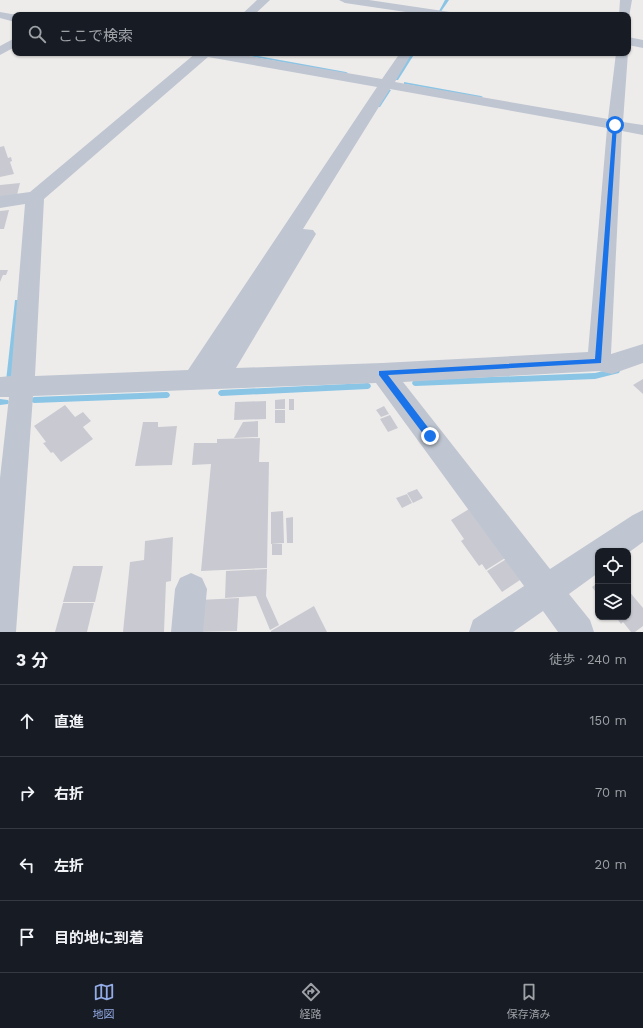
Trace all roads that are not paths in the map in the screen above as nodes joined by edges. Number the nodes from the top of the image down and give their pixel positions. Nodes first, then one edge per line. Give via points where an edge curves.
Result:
1 (264, 0) edge
2 (345, 0) edge
3 (626, 0) edge
4 (441, 11) edge
5 (250, 12) edge
6 (625, 12) edge
7 (0, 14) edge
8 (12, 17) edge
9 (631, 42) edge
10 (12, 44) edge
11 (643, 44) edge
12 (0, 51) edge
13 (200, 56) edge
14 (226, 56) edge
15 (405, 56) edge
16 (416, 56) edge
17 (622, 56) edge
18 (392, 86) junction
19 (615, 125) junction
20 (643, 130) edge
21 (36, 197) junction
22 (0, 202) edge
23 (643, 352) edge
24 (598, 361) junction
25 (382, 373) junction
26 (218, 378) junction
27 (195, 380) junction
28 (11, 387) edge
29 (7, 483) edge
30 (643, 525) edge
31 (608, 548) edge
32 (595, 557) edge
33 (3, 562) edge
34 (191, 589) dead end
35 (546, 590) junction
36 (0, 632) edge
37 (187, 632) edge
38 (485, 632) edge
39 (578, 632) edge

1 - 5 street
2 - 4 street
3 - 6 street
7 - 8 street
9 - 11 street
10 - 12 street
13 - 21 street
14 - 18 street
15 - 18 street
16 - 18 street
17 - 19 street
18 - 19 street
18 - 26 street
18 - 27 street
19 - 20 street
19 - 24 street
21 - 22 street
21 - 28 street
23 - 24 street via 612,364
24 - 25 street
25 - 26 street
25 - 35 street
26 - 27 street
27 - 28 street
28 - 29 street
29 - 33 street
30 - 31 street
32 - 35 street
33 - 36 street
34 - 37 street
35 - 38 street
35 - 39 street

